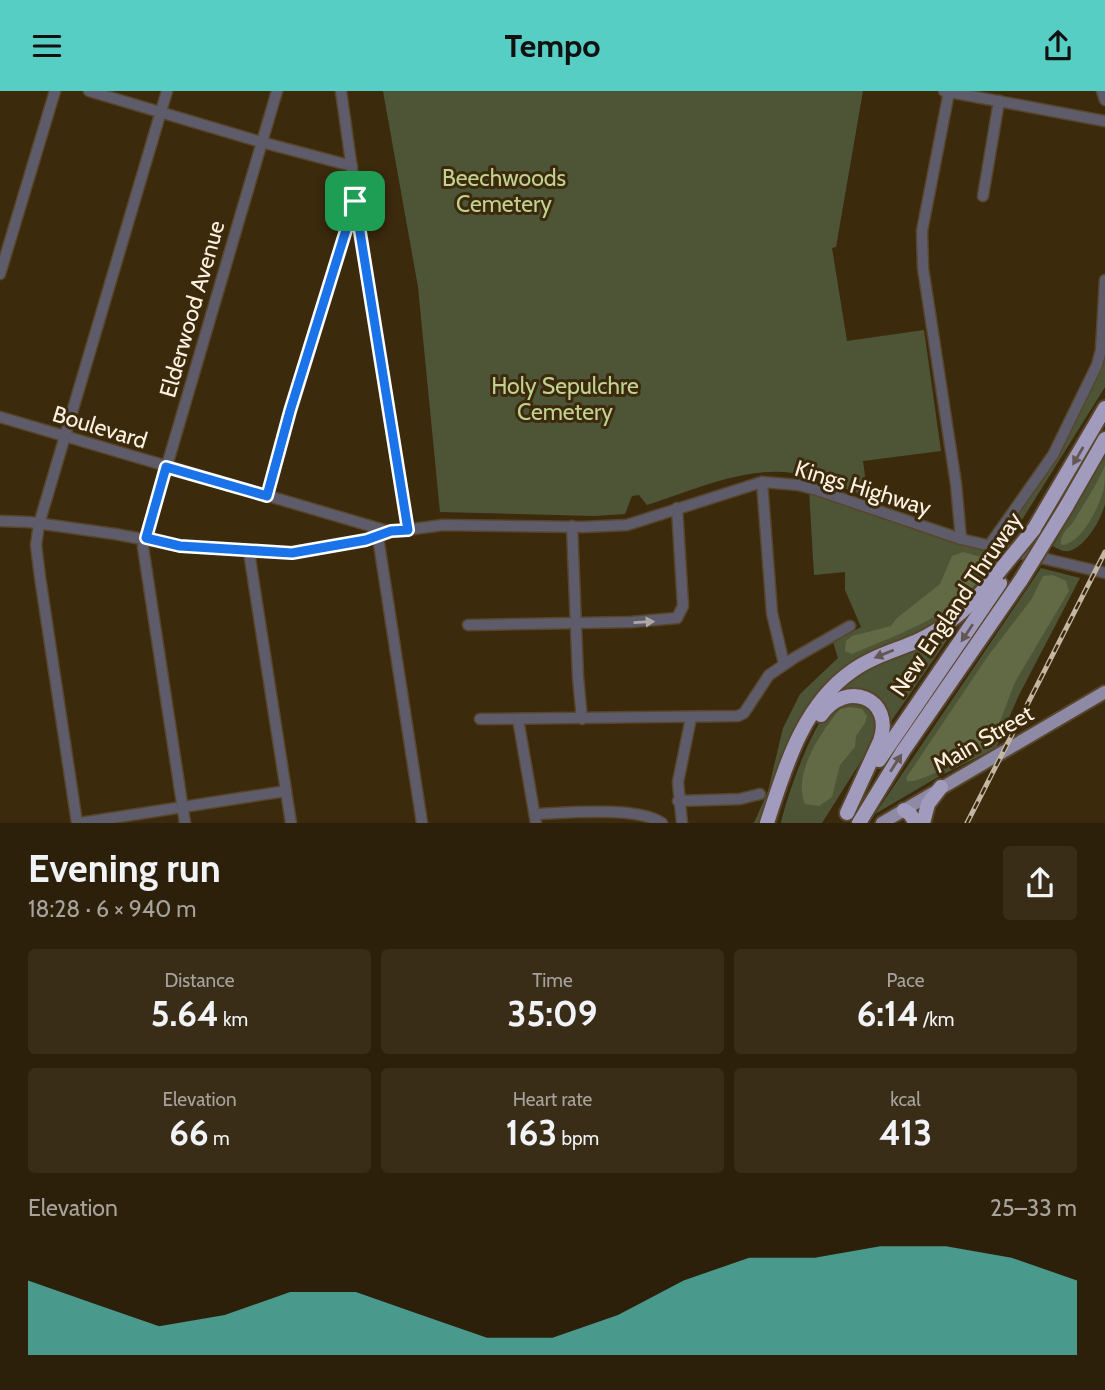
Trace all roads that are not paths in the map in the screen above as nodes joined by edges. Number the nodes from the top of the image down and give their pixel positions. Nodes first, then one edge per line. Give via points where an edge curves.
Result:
1 (54, 91) edge
2 (89, 91) edge
3 (167, 91) edge
4 (277, 91) edge
5 (341, 91) edge
6 (1102, 91) edge
7 (946, 92) edge
8 (1105, 100) edge
9 (999, 101) junction
10 (161, 113) junction
11 (1105, 121) edge
12 (261, 142) junction
13 (352, 166) junction
14 (983, 195) dead end
15 (355, 201) junction
16 (0, 274) edge
17 (1105, 280) edge
18 (1105, 408) edge
19 (0, 417) edge
20 (65, 436) junction
21 (1105, 439) edge
22 (166, 467) junction
23 (762, 482) junction
24 (267, 496) junction
25 (677, 508) junction
26 (0, 521) edge
27 (39, 524) junction
28 (572, 526) junction
29 (408, 530) junction
30 (391, 531) junction
31 (378, 537) junction
32 (146, 538) junction
33 (961, 539) junction
34 (989, 546) junction
35 (249, 552) junction
36 (1105, 573) edge
37 (1001, 575) junction
38 (576, 624) junction
39 (468, 625) dead end
40 (850, 626) dead end
41 (784, 664) junction
42 (1105, 692) edge
43 (691, 718) junction
44 (480, 719) dead end
45 (517, 719) junction
46 (582, 719) junction
47 (941, 787) junction
48 (286, 791) junction
49 (760, 794) dead end
50 (678, 801) junction
51 (183, 808) junction
52 (905, 816) edge
53 (536, 818) edge
54 (681, 818) edge
55 (845, 818) edge
56 (661, 822) edge
57 (860, 822) edge
58 (79, 823) edge
59 (185, 823) edge
60 (291, 823) edge
61 (422, 823) edge
62 (767, 823) edge
63 (777, 823) edge
64 (882, 823) edge
65 (916, 823) edge
66 (923, 823) edge

1 - 16 street
2 - 10 street
3 - 10 street
4 - 12 street, Elderwood Avenue
5 - 13 street
6 - 8 street
7 - 9 street
7 - 33 street via 922,245
9 - 11 street
9 - 14 street
10 - 12 street
10 - 20 street
12 - 13 street
12 - 22 street, Elderwood Avenue
13 - 15 street
15 - 24 street
15 - 29 street
17 - 34 street via 1097,365 1053,455
18 -> 37 highway, New England Thruway, bridge via 1051,503
19 - 20 street, Boulevard
20 - 22 street, Boulevard
20 - 27 street
57 -> 21 highway, New England Thruway, bridge via 1021,580
22 - 24 street, Boulevard
22 - 32 street, Elderwood Avenue
23 - 25 street, Kings Highway
23 - 33 street, Kings Highway via 817,490
23 - 41 street via 772,613
24 - 30 street, Boulevard
25 - 28 street, Kings Highway via 627,525
38 -> 25 street via 677,618 683,606
26 - 27 street
27 - 32 street
27 - 58 street via 40,577
28 - 29 street, Kings Highway via 443,525
28 - 38 street
29 - 30 street, Kings Highway
30 - 31 street
31 - 35 street via 309,551
31 - 61 street
32 - 35 street
32 - 51 street, Elderwood Avenue via 148,590
33 - 34 street, Kings Highway
34 - 36 street, Kings Highway
35 - 48 street
37 -> 55 highway, New England Thruway
37 -> 62 highway via 953,621 863,664 827,692 796,742
38 - 39 street
38 - 46 street
40 - 41 street
41 - 43 street via 761,685 744,713
42 - 47 main road, Main Street
43 - 46 street
43 - 50 street
44 - 45 street
45 - 46 street
45 - 53 street
47 - 52 main road, Main Street
47 - 66 highway via 928,804
48 - 51 street
48 - 60 street
49 - 50 street
50 - 54 street
51 - 58 street
51 - 59 street, Elderwood Avenue
52 - 64 main road, Main Street
52 - 65 highway
53 - 56 street via 627,813
54 - 56 street
55 - 63 highway via 884,730 875,706 852,695 834,700 818,719 798,760

